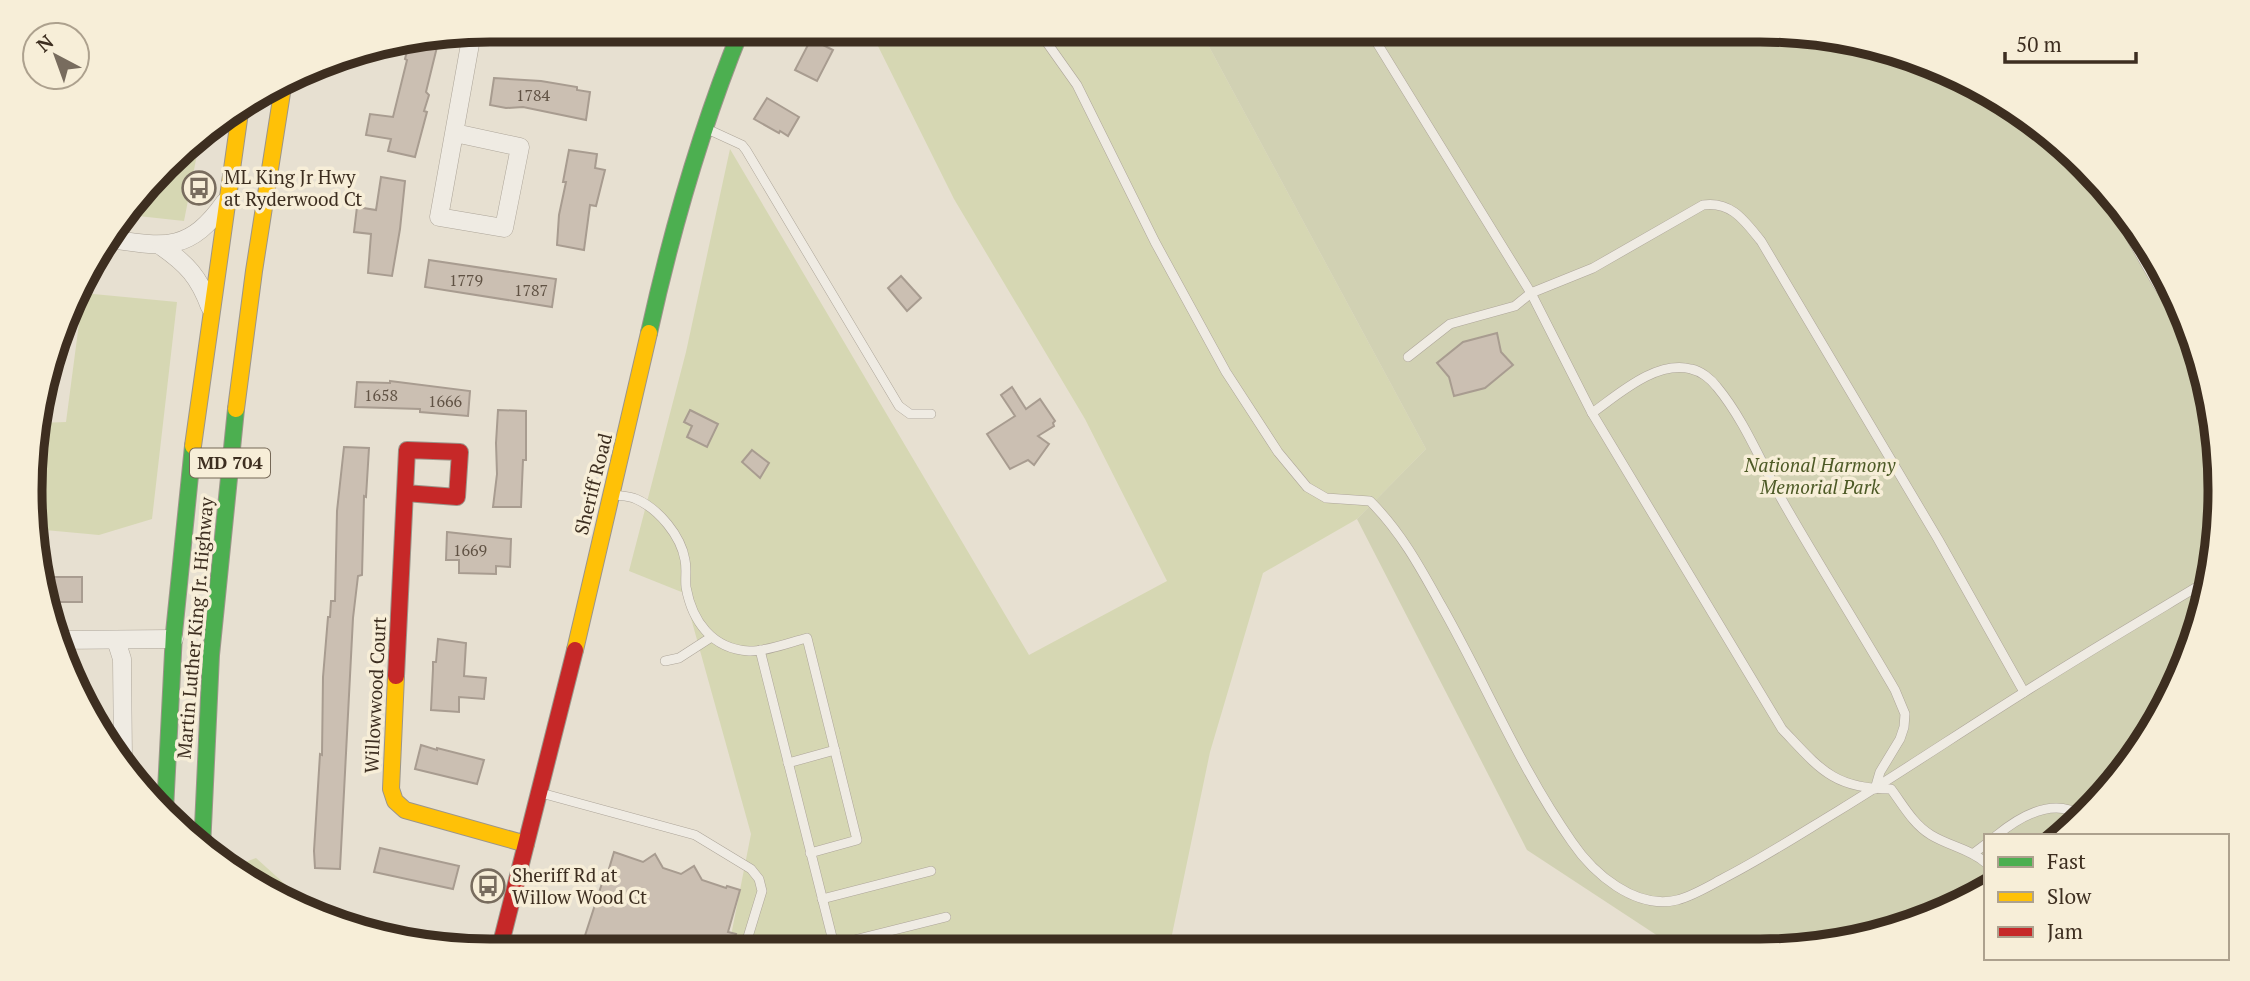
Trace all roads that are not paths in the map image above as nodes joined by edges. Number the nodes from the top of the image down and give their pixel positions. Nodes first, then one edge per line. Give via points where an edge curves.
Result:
1 (736, 42) edge
2 (1047, 42) edge
3 (1376, 42) edge
4 (470, 43) edge
5 (282, 93) edge
6 (239, 120) edge
7 (704, 128) junction
8 (455, 132) junction
9 (227, 200) junction
10 (119, 240) edge
11 (161, 246) junction
12 (2137, 249) edge
13 (2161, 290) edge
14 (1531, 293) junction
15 (210, 309) junction
16 (1408, 357) dead end
17 (1592, 413) junction
18 (931, 414) dead end
19 (405, 493) dead end
20 (613, 495) junction
21 (2197, 587) edge
22 (710, 638) junction
23 (174, 639) junction
24 (68, 640) edge
25 (116, 640) junction
26 (760, 650) junction
27 (665, 661) dead end
28 (2024, 692) junction
29 (123, 747) edge
30 (835, 750) junction
31 (788, 762) junction
32 (1875, 789) junction
33 (539, 792) junction
34 (165, 799) edge
35 (2073, 812) edge
36 (203, 834) edge
37 (1999, 834) edge
38 (526, 844) junction
39 (1984, 846) edge
40 (810, 853) junction
41 (1974, 853) junction
42 (1984, 861) edge
43 (931, 871) dead end
44 (822, 899) junction
45 (946, 916) dead end
46 (502, 939) edge
47 (747, 939) edge
48 (832, 939) edge
49 (857, 939) edge

1 - 7 main road, Sheriff Road
2 - 32 lane via 1077,85 1155,242 1252,415 1307,486 1326,498 1370,501 1388,520 1410,549 1453,626 1541,798 1574,846 1609,883 1631,894 1675,901 1762,858
3 - 14 lane
4 - 8 street
5 - 36 main road, Martin Luther King Jr. Highway / MD 704 via 249,306 220,548 208,682
6 - 9 main road, Martin Luther King Jr. Highway / MD 704
7 - 18 lane via 746,150 899,406 910,414
7 - 20 main road, Sheriff Road via 667,262
8 - 8 street via 439,216 504,228 520,146
9 - 11 street via 192,236
9 - 15 main road, Martin Luther King Jr. Highway / MD 704
10 - 11 street
11 - 15 street via 199,280
12 - 13 lane
14 - 16 lane via 1515,306 1450,324
14 - 17 lane
14 - 28 lane via 1593,268 1703,205 1726,206 1737,213 1761,241
15 - 23 main road, Martin Luther King Jr. Highway / MD 704 via 188,478
17 - 32 lane via 1782,729 1821,769 1848,785
17 - 32 lane via 1640,380 1669,368 1694,369 1719,388 1905,714 1900,738
19 - 38 main road, Willowwood Court via 392,796 405,810
20 - 22 lane via 653,508 679,541 690,606
20 - 33 main road, Sheriff Road
21 - 28 lane
22 - 26 lane via 724,645
22 - 27 lane via 679,658
23 - 25 street
23 - 34 main road, Martin Luther King Jr. Highway / MD 704
24 - 25 street
25 - 29 street via 122,659
26 - 30 lane via 807,638
26 - 31 lane
28 - 32 lane
30 - 31 lane
30 - 40 lane via 857,840
31 - 40 lane
32 - 41 lane via 1891,789 1929,834
33 - 38 main road, Sheriff Road
33 - 47 lane via 695,835 751,869 762,891
35 - 37 lane via 2040,810
38 - 46 main road, Sheriff Road
39 - 41 lane
40 - 44 lane
41 - 42 lane
43 - 44 lane
44 - 48 lane
45 - 49 lane

